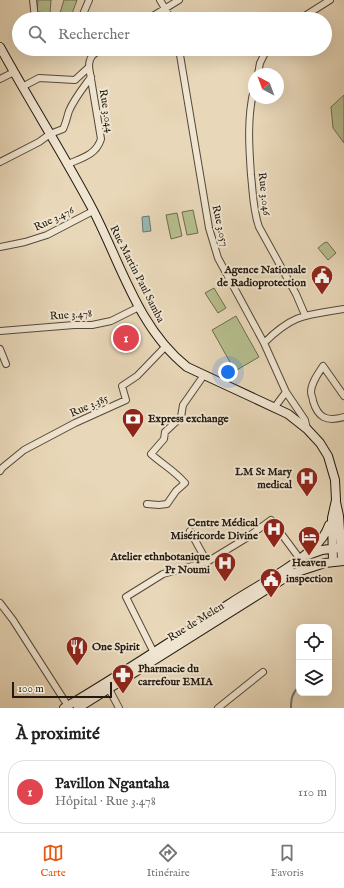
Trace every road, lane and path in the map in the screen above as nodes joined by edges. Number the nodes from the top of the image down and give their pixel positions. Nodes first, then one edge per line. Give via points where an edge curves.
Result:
1 (33, 0) edge
2 (89, 0) edge
3 (160, 0) edge
4 (179, 0) edge
5 (330, 0) edge
6 (165, 8) junction
7 (34, 12) edge
8 (84, 12) edge
9 (159, 12) edge
10 (167, 12) edge
11 (311, 12) edge
12 (0, 47) edge
13 (92, 56) edge
14 (180, 56) edge
15 (264, 56) edge
16 (89, 67) junction
17 (259, 68) edge
18 (14, 72) junction
19 (91, 77) junction
20 (0, 79) edge
21 (22, 87) junction
22 (252, 104) edge
23 (50, 134) junction
24 (0, 162) edge
25 (68, 164) junction
26 (93, 210) junction
27 (0, 247) edge
28 (139, 307) junction
29 (344, 309) edge
30 (305, 315) junction
31 (0, 331) edge
32 (264, 343) junction
33 (165, 347) junction
34 (0, 349) edge
35 (6, 364) dead end
36 (204, 375) junction
37 (286, 392) junction
38 (344, 396) edge
39 (274, 408) junction
40 (344, 417) edge
41 (307, 429) junction
42 (0, 471) edge
43 (336, 500) junction
44 (147, 504) dead end
45 (332, 518) junction
46 (190, 531) dead end
47 (342, 534) edge
48 (343, 548) edge
49 (332, 549) junction
50 (301, 558) junction
51 (343, 561) edge
52 (207, 562) junction
53 (331, 562) junction
54 (0, 603) edge
55 (154, 653) junction
56 (263, 672) dead end
57 (109, 689) junction
58 (66, 707) edge
59 (78, 708) edge
60 (119, 708) edge
61 (218, 708) edge

1 - 7 street
2 - 8 street
3 - 6 street
4 - 6 street
5 - 11 street
6 - 9 street
6 - 10 street
12 - 18 main road, Rue Martin Paul Samba
13 - 16 street
14 - 32 street, Rue 3.057 via 209,228 215,250
15 - 17 street
16 - 19 street, Rue 3.044
16 - 21 street via 75,80 39,78
18 - 20 street
18 - 21 main road, Rue Martin Paul Samba
19 - 23 street via 73,103 63,130
19 - 25 street, Rue 3.044 via 101,139 99,146 91,154
21 - 23 main road, Rue Martin Paul Samba
22 - 30 street, Rue 3.046 via 249,148 255,216
23 - 24 street
23 - 25 main road, Rue Martin Paul Samba
25 - 26 main road, Rue Martin Paul Samba
26 - 27 street, Rue 3.476 via 47,235
26 - 28 main road, Rue Martin Paul Samba
28 - 31 street, Rue 3.478 via 111,321 92,325
28 - 33 main road, Rue Martin Paul Samba
29 - 30 street
30 - 32 street via 283,326
32 - 37 street, Rue 3.057
33 - 36 main road, Rue Martin Paul Samba via 187,367
33 - 42 street, Rue 3.385 via 137,376 122,386 126,400 24,450
34 - 35 street
36 - 39 main road, Rue Martin Paul Samba
36 - 44 street via 184,405 180,417 165,432 164,439 151,454 185,483 167,504
37 - 39 street
37 - 41 street, Rue 3.057 via 305,420
38 - 40 street via 323,366 311,392 316,412 324,418
39 - 41 main road, Rue Martin Paul Samba via 288,414
41 - 43 main road, Rue Martin Paul Samba via 328,456 335,480
43 - 45 main road, Rue Martin Paul Samba
43 - 47 main road
45 - 49 main road, Rue Martin Paul Samba
45 - 50 main road via 321,540
46 - 52 street
47 - 48 main road
48 - 49 main road
48 - 51 main road
49 - 50 main road
49 - 53 main road, Rue Martin Paul Samba
50 - 52 street via 271,520
50 - 55 main road, Rue de Melen
51 - 53 main road, Rue de Melen
52 - 55 street via 163,574 126,597
53 - 57 main road, Rue de Melen via 291,574
54 - 58 street
55 - 58 main road, Rue de Melen
56 - 61 street
57 - 59 main road, Rue de Melen
57 - 60 street

